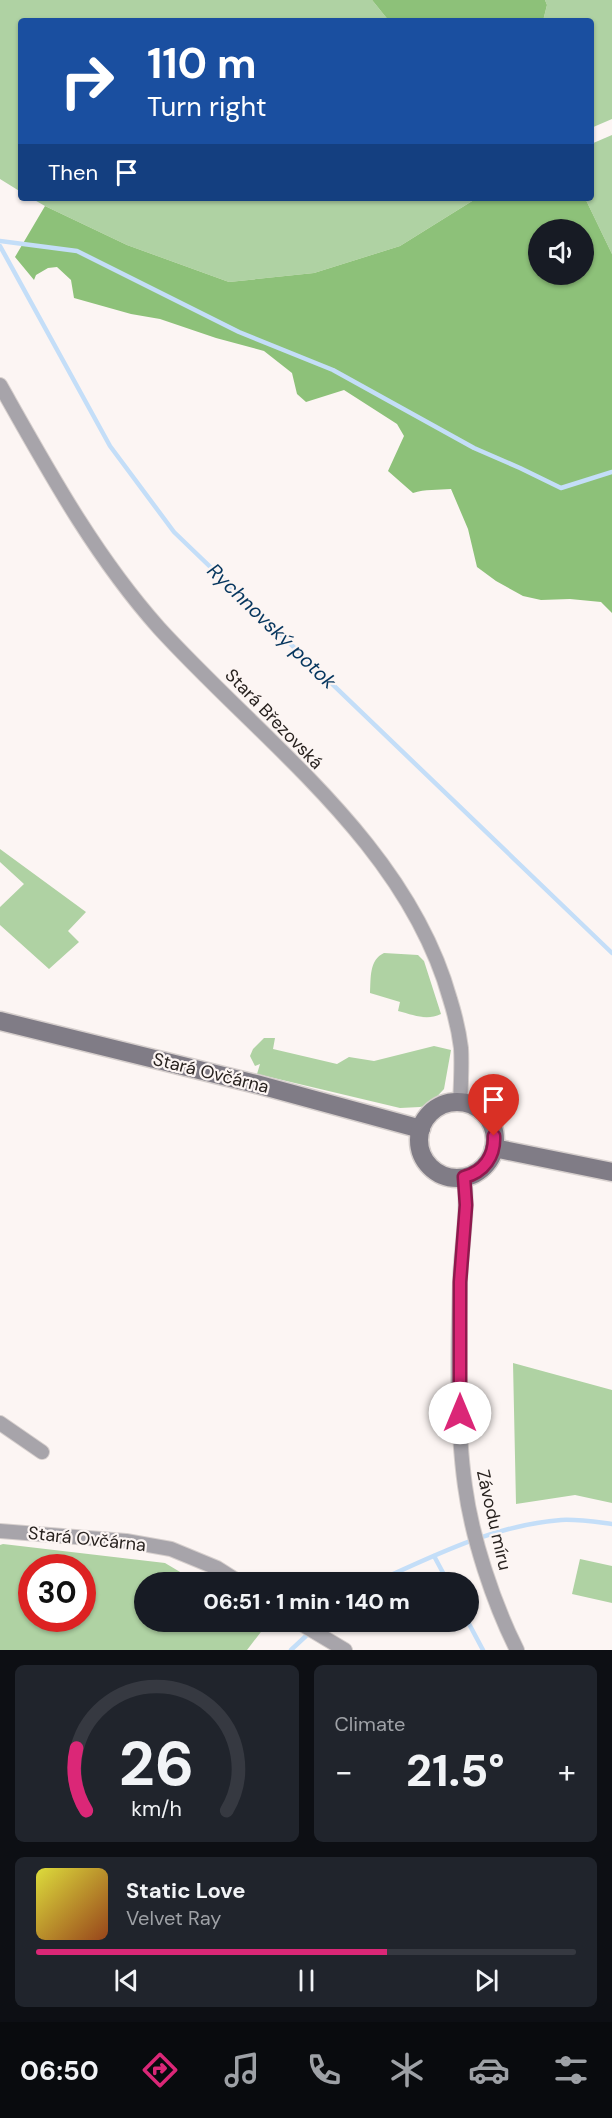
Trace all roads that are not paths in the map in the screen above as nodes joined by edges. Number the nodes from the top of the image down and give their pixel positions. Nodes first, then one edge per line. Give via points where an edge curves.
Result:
1 (0, 385) edge
2 (0, 1021) edge
3 (460, 1102) junction
4 (421, 1129) junction
5 (494, 1148) junction
6 (612, 1172) edge
7 (464, 1177) junction
8 (0, 1424) edge
9 (42, 1452) dead end
10 (0, 1531) edge
11 (223, 1572) edge
12 (316, 1632) edge
13 (345, 1650) edge
14 (517, 1650) edge

1 - 3 street, Stará Březovská via 76,518 112,572 159,627 352,826 405,896 431,944 453,1009 461,1047
2 - 4 main road, Stará Ovčárna
3 - 4 main road via 434,1110
3 - 5 main road via 487,1117 494,1132
4 - 7 main road via 420,1150 430,1167 444,1176
5 - 6 main road
5 - 7 main road via 482,1168
7 - 14 street, Závodu míru via 460,1413 465,1486 494,1596
8 - 9 street
10 - 11 street, Stará Ovčárna via 126,1541 171,1549
12 - 13 street

